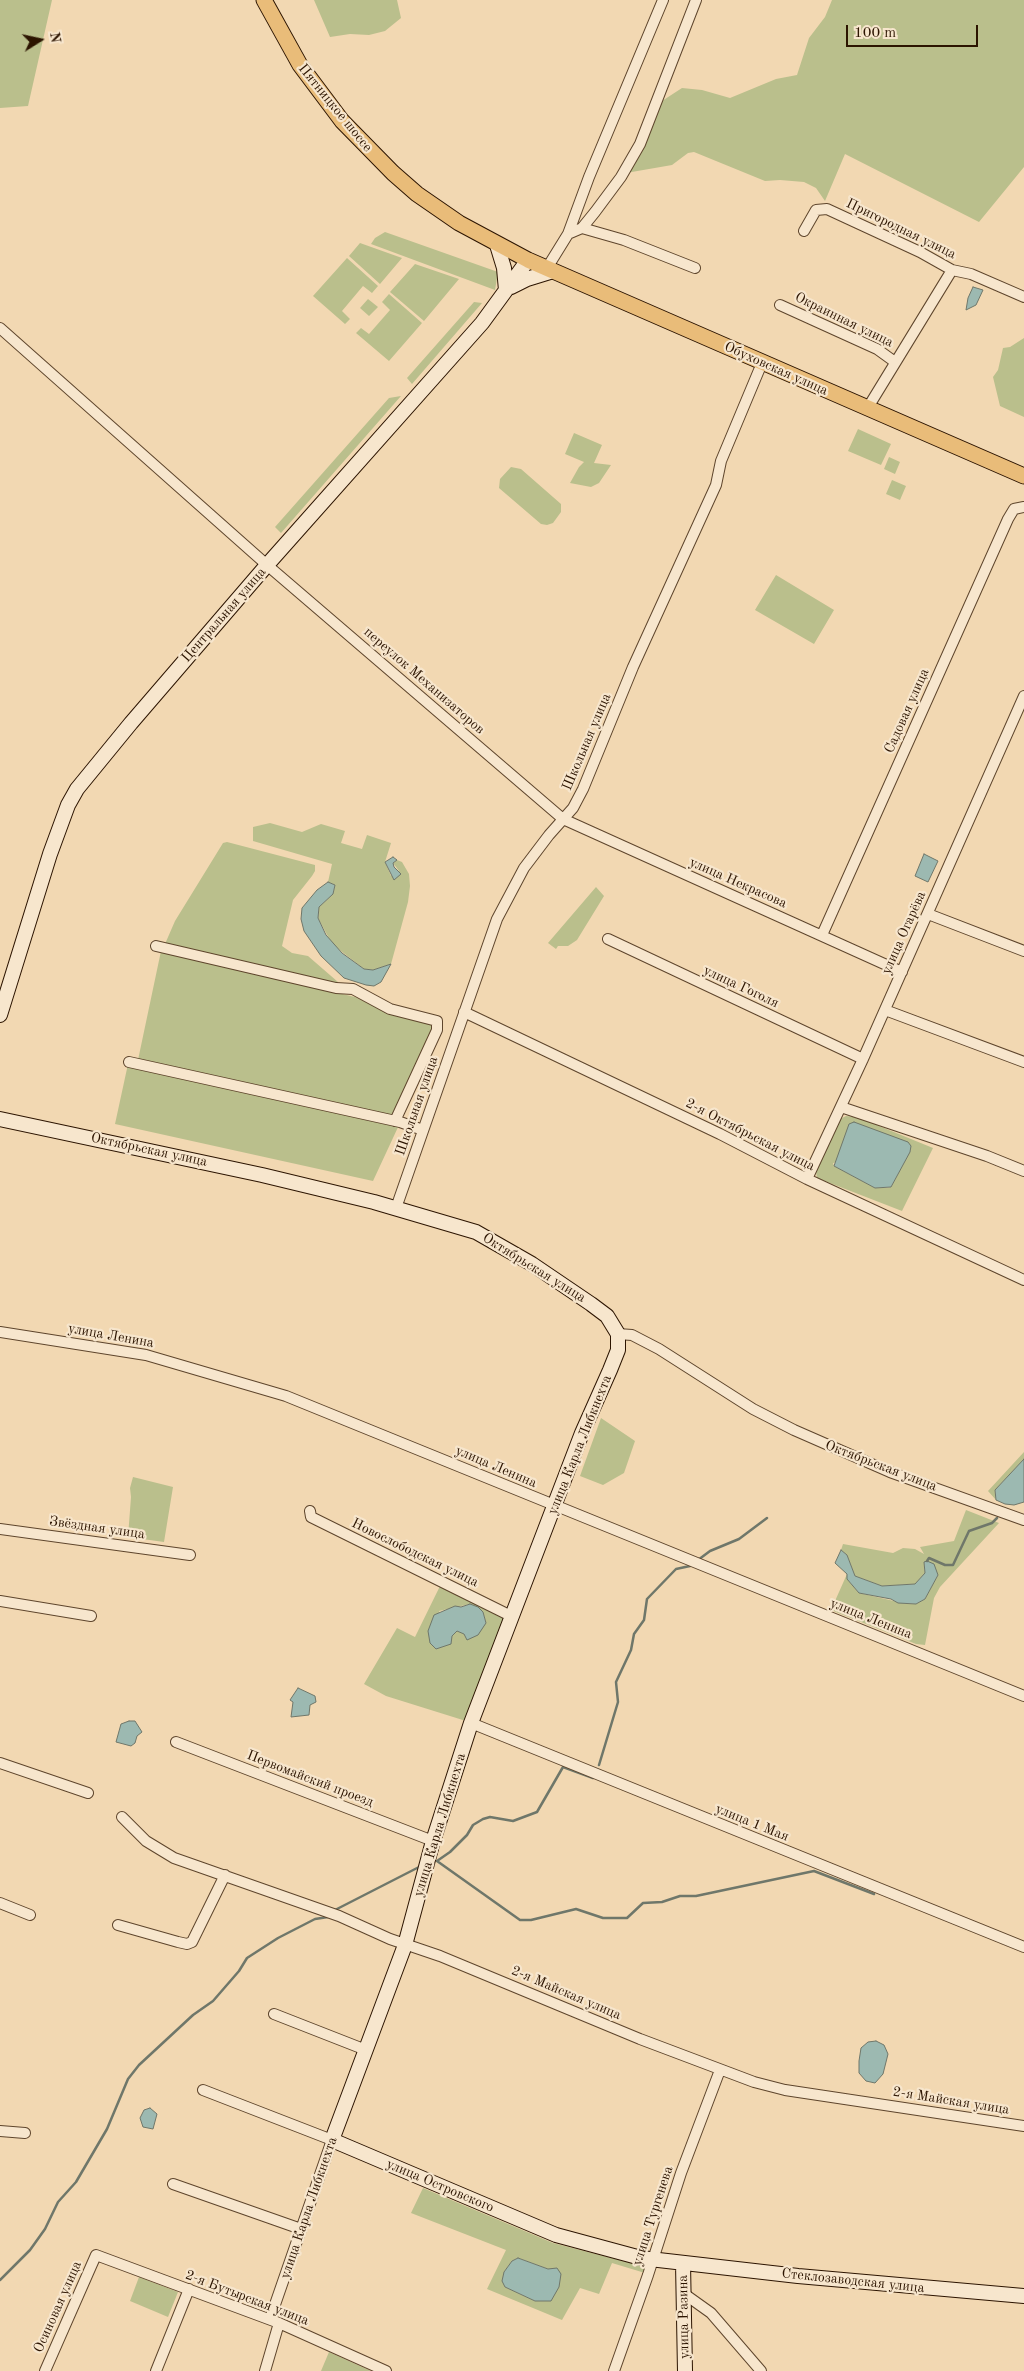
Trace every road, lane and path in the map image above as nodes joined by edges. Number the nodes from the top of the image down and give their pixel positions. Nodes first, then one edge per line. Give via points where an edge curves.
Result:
1 (264, 0) edge
2 (663, 0) edge
3 (696, 0) edge
4 (582, 228) junction
5 (804, 231) dead end
6 (568, 234) junction
7 (497, 245) junction
8 (528, 260) junction
9 (695, 268) dead end
10 (550, 270) junction
11 (952, 270) junction
12 (506, 290) junction
13 (1024, 297) edge
14 (780, 305) dead end
15 (0, 328) edge
16 (895, 362) junction
17 (762, 363) junction
18 (867, 409) junction
19 (1024, 476) edge
20 (1024, 507) edge
21 (267, 565) junction
22 (1024, 696) edge
23 (563, 819) junction
24 (928, 914) junction
25 (822, 935) junction
26 (608, 939) dead end
27 (156, 946) dead end
28 (1024, 951) edge
29 (902, 972) junction
30 (885, 1010) junction
31 (464, 1012) junction
32 (0, 1015) edge
33 (863, 1059) junction
34 (129, 1062) dead end
35 (1024, 1062) edge
36 (841, 1107) junction
37 (0, 1119) edge
38 (395, 1121) junction
39 (423, 1130) junction
40 (1024, 1171) edge
41 (807, 1179) junction
42 (396, 1208) junction
43 (1024, 1280) edge
44 (0, 1332) edge
45 (618, 1334) junction
46 (555, 1506) junction
47 (310, 1511) dead end
48 (1024, 1520) edge
49 (0, 1529) edge
50 (190, 1555) dead end
51 (0, 1601) edge
52 (91, 1616) dead end
53 (513, 1617) junction
54 (1024, 1696) edge
55 (471, 1723) junction
56 (176, 1742) dead end
57 (0, 1763) edge
58 (88, 1793) dead end
59 (122, 1817) dead end
60 (433, 1841) junction
61 (225, 1875) junction
62 (0, 1903) edge
63 (30, 1915) dead end
64 (118, 1925) dead end
65 (405, 1944) junction
66 (1024, 1946) edge
67 (274, 2014) dead end
68 (366, 2050) junction
69 (720, 2070) junction
70 (202, 2090) dead end
71 (1024, 2126) edge
72 (0, 2131) edge
73 (25, 2133) dead end
74 (332, 2140) junction
75 (173, 2184) dead end
76 (301, 2229) junction
77 (96, 2255) joint
78 (652, 2260) junction
79 (682, 2263) junction
80 (189, 2289) junction
81 (683, 2293) junction
82 (1024, 2296) edge
83 (275, 2321) junction
84 (46, 2371) edge
85 (156, 2371) edge
86 (264, 2371) edge
87 (386, 2371) edge
88 (614, 2371) edge
89 (685, 2371) edge
90 (762, 2371) edge

1 - 7 main road, Пятницкое шоссе via 300,65 360,142 417,194
2 - 6 street
3 - 4 street via 640,144 621,176
4 - 6 street
4 - 9 street via 624,240
5 - 11 street, Пригородная улица via 816,210 827,209
6 - 10 street
7 - 8 main road, Пятницкое шоссе
7 - 12 street
8 - 10 main road, Обуховская улица
8 - 12 street, Центральная улица
10 - 12 street
10 - 17 main road, Обуховская улица
11 - 13 street, Пригородная улица via 971,274
11 - 16 street
12 - 21 street, Центральная улица via 482,323
14 - 16 street, Окраинная улица via 877,349
15 - 21 street, переулок Механизаторов
16 - 18 street
17 - 18 main road, Обуховская улица
17 - 23 street, Школьная улица via 721,461 716,485 633,667 583,789
18 - 19 main road, Обуховская улица
20 - 25 street, Садовая улица via 1014,509 1008,519
21 - 23 street, переулок Механизаторов
21 - 32 street, Центральная улица via 73,795 50,854
22 - 24 street, улица Огарёва
23 - 25 street, улица Некрасова
23 - 31 street, Школьная улица via 524,868 504,903
24 - 28 street
24 - 29 street, улица Огарёва
25 - 29 street, улица Некрасова
26 - 33 street, улица Гоголя
27 - 38 street via 353,990 390,1009 437,1022 437,1030
29 - 30 street, улица Огарёва
30 - 33 street, улица Огарёва
30 - 35 street
31 - 39 street, Школьная улица
31 - 41 street, 2-я Октябрьская улица
33 - 36 street, улица Огарёва
34 - 38 street
36 - 40 street
36 - 41 street, улица Огарёва
37 - 42 street, Октябрьская улица via 217,1164
38 - 39 street
39 - 42 street, Школьная улица
41 - 43 street, 2-я Октябрьская улица
42 - 45 street, Октябрьская улица via 464,1228 495,1241 591,1304 606,1316
44 - 46 street, улица Ленина via 146,1355 260,1388 333,1414
45 - 46 street, улица Карла Либкнехта via 618,1350
45 - 48 street, Октябрьская улица via 632,1335 660,1349 753,1409 794,1430 890,1472
46 - 53 street, улица Карла Либкнехта
46 - 54 street, улица Ленина
47 - 53 street, Новослободская улица via 311,1517
49 - 50 street, Звёздная улица
51 - 52 street
53 - 55 street, улица Карла Либкнехта
55 - 60 street, улица Карла Либкнехта
55 - 66 street, улица 1 Мая
56 - 60 street, Первомайский проезд
57 - 58 street
59 - 61 street, 2-я Майская улица via 159,1850
60 - 65 street, улица Карла Либкнехта
61 - 64 street via 192,1942 178,1942
61 - 65 street, 2-я Майская улица via 339,1916
62 - 63 street
65 - 68 street, улица Карла Либкнехта
65 - 69 street, 2-я Майская улица
67 - 68 street
68 - 74 street, улица Карла Либкнехта
69 - 71 street, 2-я Майская улица via 785,2090
69 - 78 street, улица Тургенева via 692,2140
70 - 74 street, улица Островского
72 - 73 street
74 - 76 street, улица Карла Либкнехта
74 - 78 street, улица Островского via 556,2235
75 - 76 street
76 - 83 street, улица Карла Либкнехта
77 - 80 street, 2-я Бутырская улица
77 - 84 street, Осиновая улица
78 - 79 street, улица Островского
78 - 88 street, улица Тургенева
79 - 81 street, улица Разина
79 - 82 street, Стеклозаводская улица
80 - 83 street, 2-я Бутырская улица
80 - 85 street
81 - 89 street, улица Разина
81 - 90 street via 711,2313
83 - 86 street, улица Карла Либкнехта
83 - 87 street, 2-я Бутырская улица

